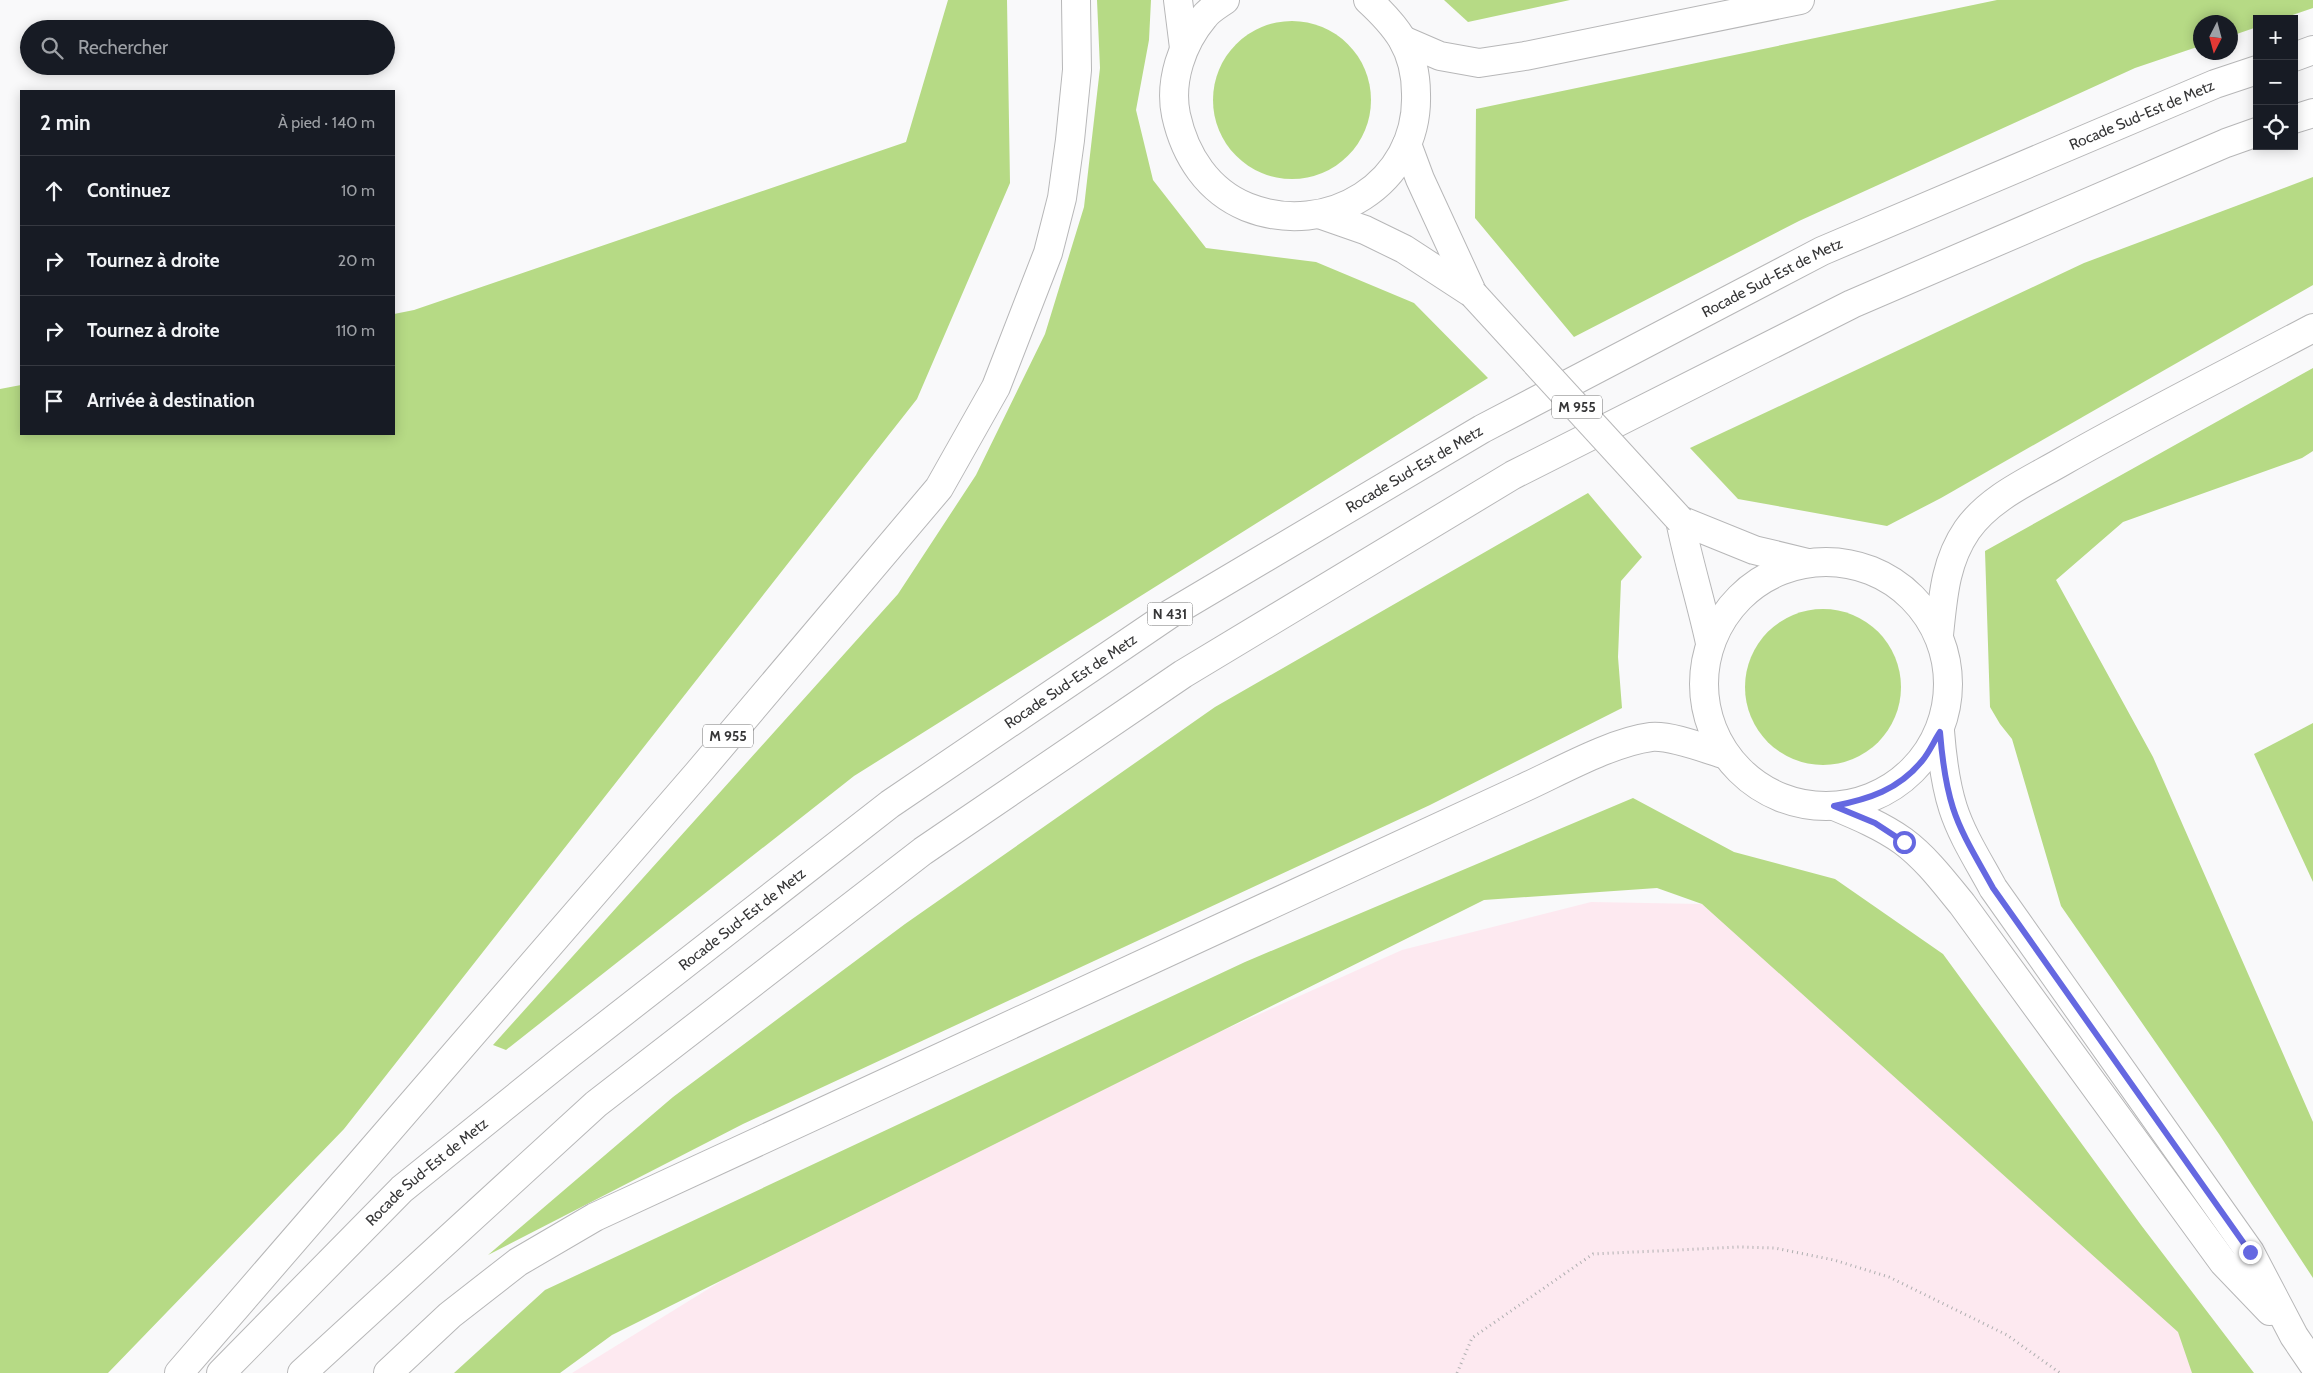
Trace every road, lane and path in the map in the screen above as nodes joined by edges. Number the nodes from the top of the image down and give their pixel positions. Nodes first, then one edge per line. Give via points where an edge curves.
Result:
1 (1076, 0) edge
2 (1178, 0) edge
3 (1225, 0) edge
4 (1368, 0) edge
5 (1800, 0) edge
6 (1403, 40) junction
7 (1184, 48) junction
8 (2313, 50) edge
9 (2298, 56) edge
10 (2253, 71) edge
11 (2313, 113) edge
12 (2298, 118) edge
13 (2253, 133) edge
14 (1407, 144) junction
15 (1322, 215) junction
16 (1473, 294) junction
17 (2313, 328) edge
18 (1680, 520) junction
19 (1808, 562) junction
20 (1939, 635) junction
21 (1710, 643) junction
22 (1940, 732) junction
23 (1726, 755) junction
24 (1834, 806) junction
25 (2294, 1336) junction
26 (2313, 1364) edge
27 (179, 1373) edge
28 (221, 1373) edge
29 (302, 1373) edge
30 (388, 1373) edge
31 (1457, 1373) edge
32 (2060, 1373) edge

1 - 27 main road, M 955 via 1076,70 1070,140 1062,198 1048,253 996,387 939,488
2 - 7 main road
3 - 7 main road via 1205,16
4 - 6 main road via 1386,16
5 - 6 main road via 1479,63 1440,56
6 - 14 main road via 1416,80 1417,102
7 - 15 main road via 1176,77 1174,106 1180,135 1193,162 1212,185 1236,202 1263,213 1292,218
8 - 9 main road
10 - 28 main road, Rocade Sud-Est de Metz / N 431 via 2215,84 1822,251 1482,429 1170,614 890,804 567,1056 402,1189
11 - 12 main road
13 - 29 main road via 1852,304 1513,475 1184,674 923,851 596,1104
14 - 15 main road via 1393,168 1373,189 1349,205
14 - 16 main road, M 955
15 - 16 main road, M 955 via 1365,230 1404,249
16 - 18 main road, M 955, bridge
17 - 20 main road via 2096,443 1993,502 1968,529 1952,555 1944,586
18 - 19 main road, M 955 via 1754,550
18 - 21 main road
19 - 20 main road via 1848,564 1886,576 1917,601
19 - 21 main road via 1766,577 1739,599 1732,605
20 - 22 main road via 1948,666 1948,700
21 - 23 main road via 1703,682 1709,720
22 - 24 main road via 1922,761 1897,784 1867,800
22 - 25 main road via 1944,772 1953,808 1993,888 2250,1252
23 - 24 main road via 1747,778 1773,795 1803,804
23 - 30 main road via 1692,744 1652,737 1615,747 1519,790 595,1218 518,1262 450,1315
24 - 25 main road via 1875,823 1904,842 1931,866 2223,1262
25 - 26 main road
31 - 32 path via 1472,1338 1593,1254 1740,1247 1774,1248 1834,1260 1888,1277 2006,1335

